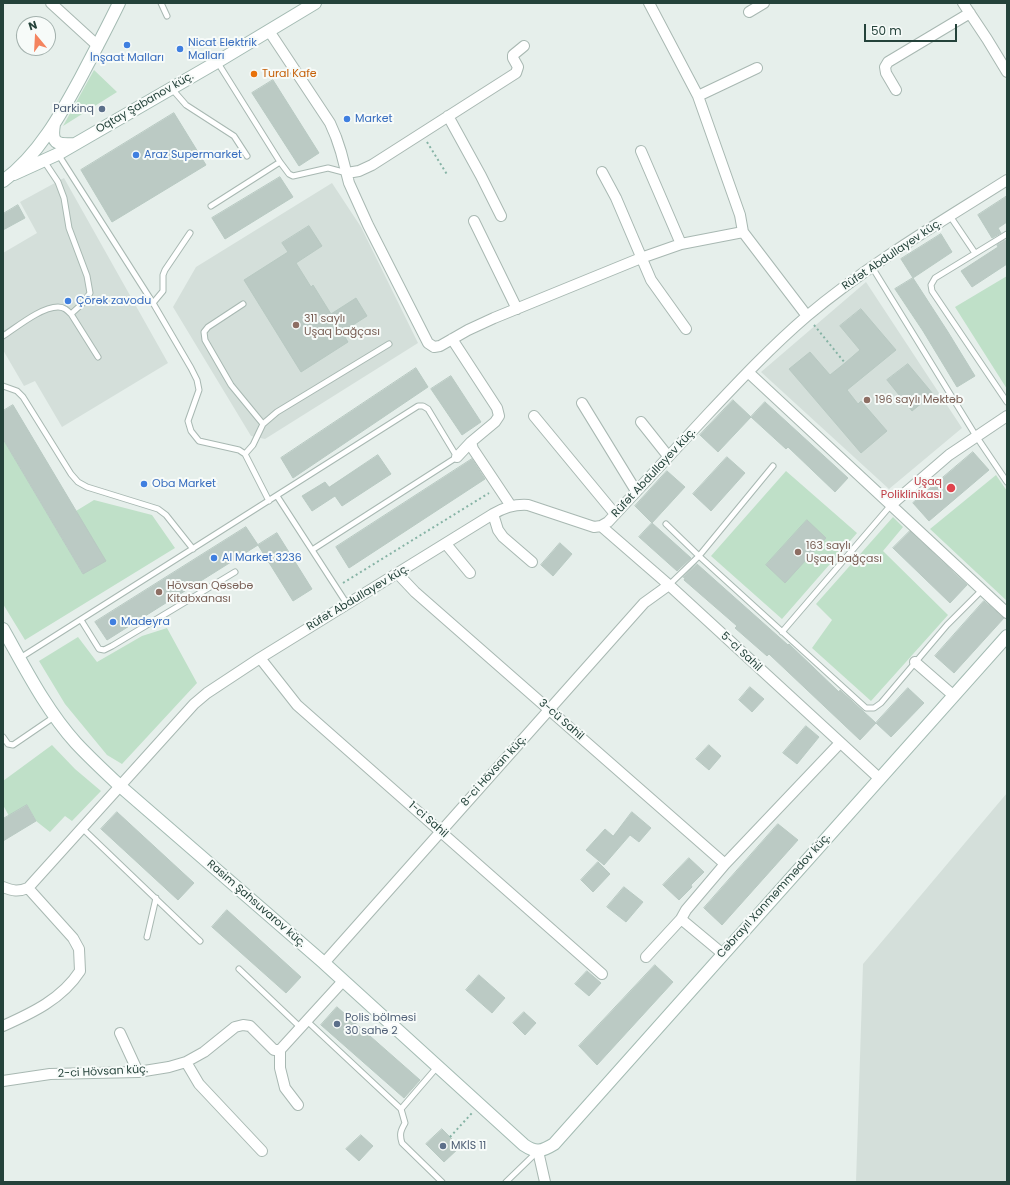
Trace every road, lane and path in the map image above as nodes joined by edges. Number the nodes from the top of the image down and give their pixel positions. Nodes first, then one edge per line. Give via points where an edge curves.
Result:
1 (51, 3) edge
2 (119, 3) edge
3 (161, 3) edge
4 (315, 3) edge
5 (649, 3) edge
6 (764, 3) edge
7 (963, 3) edge
8 (749, 12) dead end
9 (970, 13) junction
10 (167, 16) dead end
11 (269, 31) junction
12 (98, 46) junction
13 (524, 46) dead end
14 (217, 62) junction
15 (757, 68) dead end
16 (1007, 72) edge
17 (171, 88) junction
18 (896, 90) dead end
19 (698, 96) junction
20 (448, 116) junction
21 (54, 124) junction
22 (422, 133) junction
23 (74, 144) junction
24 (641, 151) dead end
25 (58, 154) junction
26 (247, 156) dead end
27 (44, 160) junction
28 (280, 162) junction
29 (602, 172) dead end
30 (347, 173) junction
31 (14, 174) junction
32 (448, 176) dead end
33 (1007, 180) edge
34 (3, 182) edge
35 (211, 206) dead end
36 (501, 216) dead end
37 (950, 216) junction
38 (474, 222) dead end
39 (743, 232) junction
40 (190, 233) dead end
41 (1007, 234) edge
42 (682, 244) junction
43 (975, 253) junction
44 (641, 258) junction
45 (872, 267) junction
46 (153, 303) junction
47 (243, 304) dead end
48 (517, 309) junction
49 (71, 314) junction
50 (807, 316) junction
51 (686, 329) dead end
52 (3, 336) edge
53 (452, 339) junction
54 (389, 344) dead end
55 (98, 357) dead end
56 (845, 363) dead end
57 (748, 372) junction
58 (3, 386) edge
59 (1007, 402) edge
60 (582, 403) dead end
61 (534, 416) dead end
62 (1007, 416) edge
63 (641, 422) dead end
64 (263, 424) junction
65 (976, 436) junction
66 (471, 442) junction
67 (245, 454) junction
68 (668, 456) junction
69 (457, 457) junction
70 (773, 466) dead end
71 (1007, 482) edge
72 (498, 487) junction
73 (636, 491) junction
74 (277, 496) junction
75 (269, 501) junction
76 (891, 505) junction
77 (511, 506) junction
78 (493, 514) junction
79 (615, 514) junction
80 (666, 524) dead end
81 (601, 526) junction
82 (446, 544) junction
83 (193, 549) junction
84 (312, 550) junction
85 (699, 556) junction
86 (532, 562) dead end
87 (235, 572) dead end
88 (470, 572) dead end
89 (398, 574) junction
90 (669, 585) junction
91 (336, 587) junction
92 (982, 590) junction
93 (347, 604) junction
94 (1007, 614) edge
95 (81, 620) junction
96 (3, 629) edge
97 (782, 632) junction
98 (1007, 636) edge
99 (20, 658) junction
100 (260, 658) junction
101 (915, 662) junction
102 (954, 696) junction
103 (549, 710) junction
104 (55, 716) junction
105 (3, 737) edge
106 (840, 743) junction
107 (880, 779) junction
108 (120, 786) junction
109 (82, 828) junction
110 (440, 831) junction
111 (725, 864) junction
112 (3, 887) edge
113 (28, 888) junction
114 (156, 898) junction
115 (682, 919) junction
116 (147, 937) dead end
117 (200, 941) dead end
118 (722, 954) junction
119 (646, 957) dead end
120 (324, 963) junction
121 (239, 969) dead end
122 (602, 974) dead end
123 (343, 981) junction
124 (304, 1024) junction
125 (3, 1026) edge
126 (120, 1033) dead end
127 (280, 1050) junction
128 (186, 1062) junction
129 (438, 1066) junction
130 (138, 1072) junction
131 (3, 1081) edge
132 (298, 1105) dead end
133 (479, 1105) junction
134 (401, 1109) junction
135 (450, 1136) dead end
136 (262, 1151) dead end
137 (538, 1151) junction
138 (442, 1182) edge
139 (506, 1182) edge
140 (545, 1182) edge

1 - 12 street
2 - 12 street
3 - 10 lane
4 - 11 street, Oqtay Şabanov küç.
5 - 19 street
6 - 8 street
7 - 9 street
9 - 16 street
9 - 18 street via 888,62 886,73
11 - 14 street, Oqtay Şabanov küç.
11 - 30 street via 330,123
12 - 21 street
13 - 20 street via 513,55 518,67 516,73
14 - 17 street, Oqtay Şabanov küç.
14 - 28 lane
15 - 19 street
17 - 23 street, Oqtay Şabanov küç.
17 - 26 lane via 186,105 234,136
19 - 39 street via 740,215
20 - 22 street
20 - 36 street
21 - 23 street via 54,140 59,144
21 - 31 street
22 - 30 street via 372,165
22 - 32 path
23 - 25 street, Oqtay Şabanov küç.
24 - 42 street
25 - 27 street, Oqtay Şabanov küç.
25 - 46 lane
27 - 31 street, Oqtay Şabanov küç.
27 - 49 lane via 58,182 64,198 69,228 87,276 90,292
28 - 30 lane via 293,176 328,168
28 - 35 lane
29 - 44 street via 616,198
30 - 53 street via 368,225 428,343 434,347
31 - 34 street
33 - 37 street, Rüfət Abdullayev küç.
37 - 43 lane
37 - 45 street, Rüfət Abdullayev küç.
38 - 48 street
39 - 42 street
39 - 50 street
40 - 46 lane via 165,270 163,290
41 - 43 lane
42 - 44 street
43 - 59 lane via 935,278 930,285
44 - 48 street
44 - 51 street via 651,280
45 - 50 street, Rüfət Abdullayev küç.
45 - 65 lane
46 - 67 lane via 197,380 199,390 188,421 191,431 199,441 239,450
47 - 64 lane via 208,327 204,332 205,340 231,385
48 - 53 street
49 - 52 lane via 57,307 44,311
49 - 55 lane
50 - 56 path
50 - 57 street, Rüfət Abdullayev küç.
53 - 66 street via 497,408 499,416
54 - 64 lane via 277,412
57 - 68 street, Rüfət Abdullayev küç.
57 - 76 street
58 - 83 lane via 17,391 23,397 70,474 78,482 87,488 158,509 166,515
60 - 73 street
61 - 79 street
62 - 65 street
63 - 68 street
64 - 67 lane via 253,445
65 - 71 lane
65 - 76 street via 949,455
66 - 69 street
66 - 72 street
67 - 75 lane
68 - 73 street, Rüfət Abdullayev küç.
69 - 74 lane via 428,409 418,406
69 - 84 lane
70 - 85 lane
72 - 77 street
72 - 91 path
73 - 79 street, Rüfət Abdullayev küç.
74 - 75 lane
74 - 84 lane
75 - 83 lane
76 - 92 street
76 - 97 lane
77 - 78 street, Rüfət Abdullayev küç.
77 - 81 street, Rüfət Abdullayev küç. via 528,505 594,527
78 - 82 street, Rüfət Abdullayev küç.
78 - 86 street via 498,530
79 - 81 street, Rüfət Abdullayev küç.
80 - 85 lane
81 - 90 street, 5-ci Sahil
82 - 88 street
82 - 89 street, Rüfət Abdullayev küç.
83 - 95 lane
84 - 91 lane
85 - 90 lane
85 - 97 lane
87 - 95 lane via 104,650 99,649
89 - 93 street, Rüfət Abdullayev küç.
89 - 103 street, 3-cü Sahil
90 - 103 street, 8-ci Hövsan küç. via 644,603
90 - 106 street, 5-ci Sahil
91 - 93 lane
92 - 94 street
92 - 101 lane
93 - 100 street, Rüfət Abdullayev küç.
95 - 99 lane
96 - 99 street, Rasim Şahsuvarov küç.
97 - 101 lane via 866,708 874,708 881,703
98 - 102 street, Cəbrayıl Xanməmmədov küç.
99 - 104 street, Rasim Şahsuvarov küç.
100 - 108 street, Rüfət Abdullayev küç. via 194,704
100 - 110 street, 1-ci Sahil via 297,705
101 - 102 street
102 - 107 street, Cəbrayıl Xanməmmədov küç.
103 - 110 street, 8-ci Hövsan küç.
103 - 111 street, 3-cü Sahil
104 - 105 lane via 13,745 8,744
104 - 108 street, Rasim Şahsuvarov küç. via 76,742
106 - 107 street, 5-ci Sahil
106 - 111 street
107 - 118 street, Cəbrayıl Xanməmmədov küç.
108 - 109 street, Rüfət Abdullayev küç.
108 - 120 street, Rasim Şahsuvarov küç.
109 - 113 street, Rüfət Abdullayev küç.
109 - 114 lane
110 - 120 street, 8-ci Hövsan küç.
110 - 122 street, 1-ci Sahil
111 - 115 street via 686,910
112 - 113 street via 13,891
113 - 125 street via 73,938 79,949 80,971 63,992 33,1012
114 - 116 lane
114 - 117 lane
115 - 118 street
115 - 119 street
118 - 137 street, Cəbrayıl Xanməmmədov küç. via 554,1144
120 - 123 street, Rasim Şahsuvarov küç.
121 - 124 lane
123 - 124 street
123 - 129 street, Rasim Şahsuvarov küç.
124 - 127 street
124 - 134 lane
126 - 130 street
127 - 128 street, 2-ci Hövsan küç. via 274,1050 250,1026 243,1025 236,1027 204,1052
127 - 132 street via 280,1068 285,1088
128 - 130 street, 2-ci Hövsan küç.
128 - 136 street via 199,1084
129 - 133 street, Rasim Şahsuvarov küç.
129 - 134 lane
130 - 131 street, 2-ci Hövsan küç. via 50,1074
133 - 135 path
133 - 137 street, Rasim Şahsuvarov küç. via 524,1145
134 - 138 lane via 405,1120 400,1131 402,1142
137 - 139 lane
137 - 140 street

